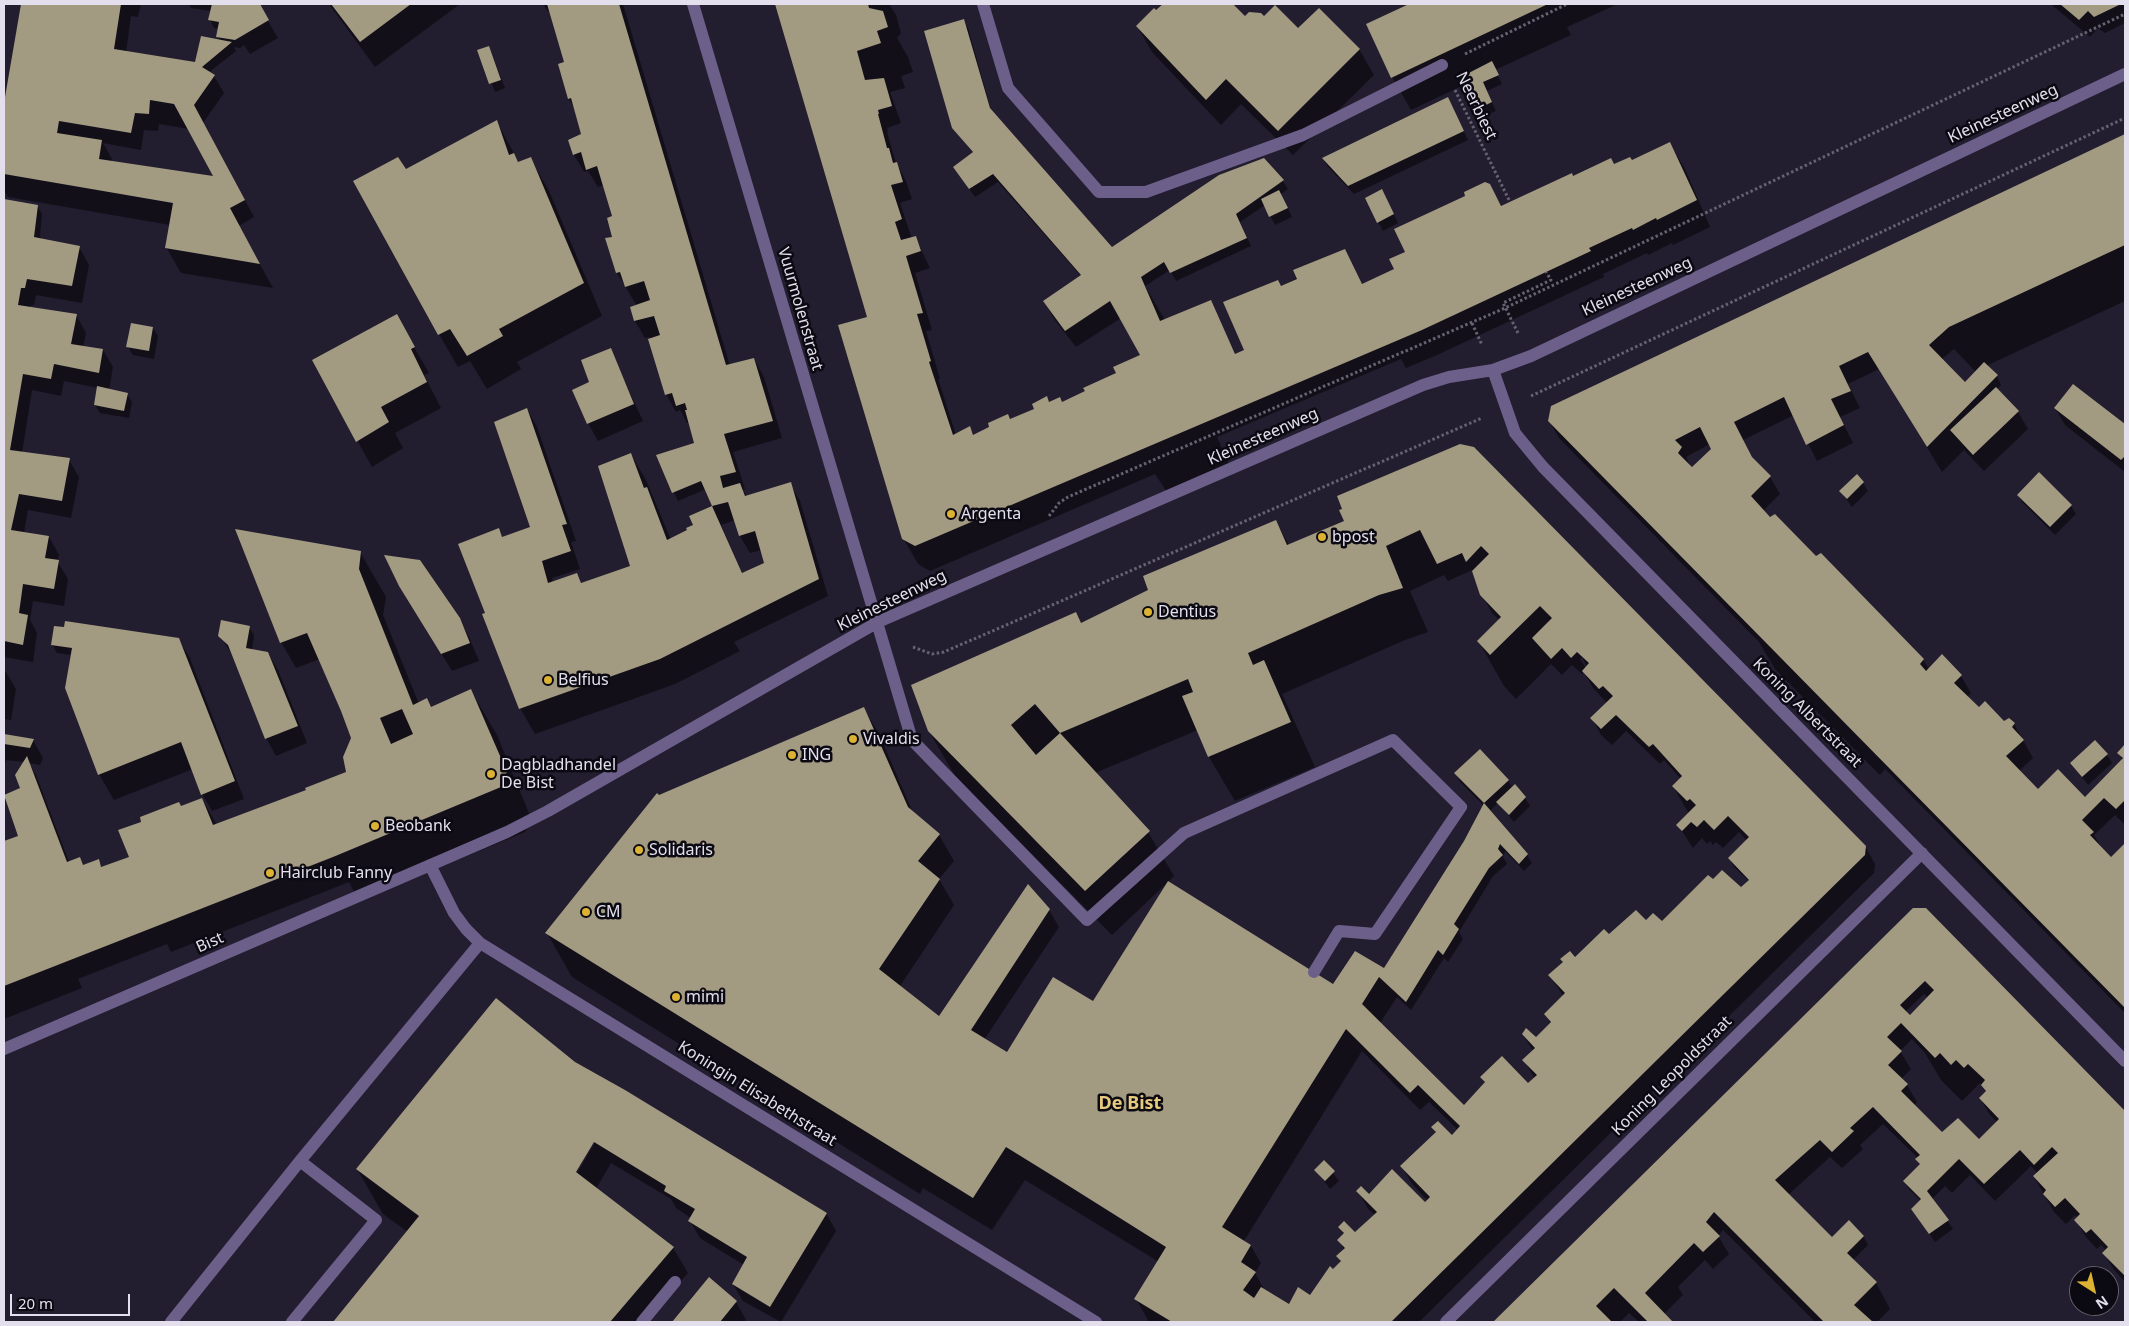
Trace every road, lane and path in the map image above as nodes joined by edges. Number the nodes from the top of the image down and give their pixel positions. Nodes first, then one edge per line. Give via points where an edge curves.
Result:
1 (693, 4) edge
2 (983, 4) edge
3 (1567, 4) edge
4 (2125, 14) edge
5 (1442, 65) junction
6 (2125, 74) edge
7 (1510, 202) dead end
8 (1546, 272) dead end
9 (1505, 308) junction
10 (1531, 356) junction
11 (1493, 370) junction
12 (1048, 518) dead end
13 (878, 622) junction
14 (1922, 853) junction
15 (430, 865) junction
16 (480, 943) junction
17 (1314, 972) dead end
18 (4, 1049) edge
19 (2125, 1061) edge
20 (300, 1161) junction
21 (675, 1282) dead end
22 (171, 1322) edge
23 (292, 1322) edge
24 (642, 1322) edge
25 (1096, 1322) edge
26 (1446, 1322) edge

1 - 13 street, Vuurmolenstraat
2 - 5 street via 1008,88 1099,192 1146,192 1303,135
3 - 5 path, Neerbiest
4 - 9 path
5 - 7 path, Neerbiest
6 - 10 street, Kleinesteenweg
8 - 9 path via 1551,280 1502,303
9 - 10 path
9 - 12 path via 1068,497
10 - 11 street, Kleinesteenweg
11 - 13 street, Kleinesteenweg via 1449,377 1415,389
11 - 14 street, Koning Albertstraat via 1515,433 1527,450
13 - 15 street, Kleinesteenweg via 548,811
13 - 17 street, Vuurmolenstraat via 912,740 1087,920 1184,833 1393,740 1461,807 1375,934 1339,931
14 - 19 street, Koning Albertstraat
14 - 26 street, Koning Leopoldstraat
15 - 16 street, Koningin Elisabethstraat via 454,913
15 - 18 street, Bist
16 - 20 street
16 - 25 street, Koningin Elisabethstraat
20 - 22 street
20 - 23 street via 376,1220
21 - 24 street

